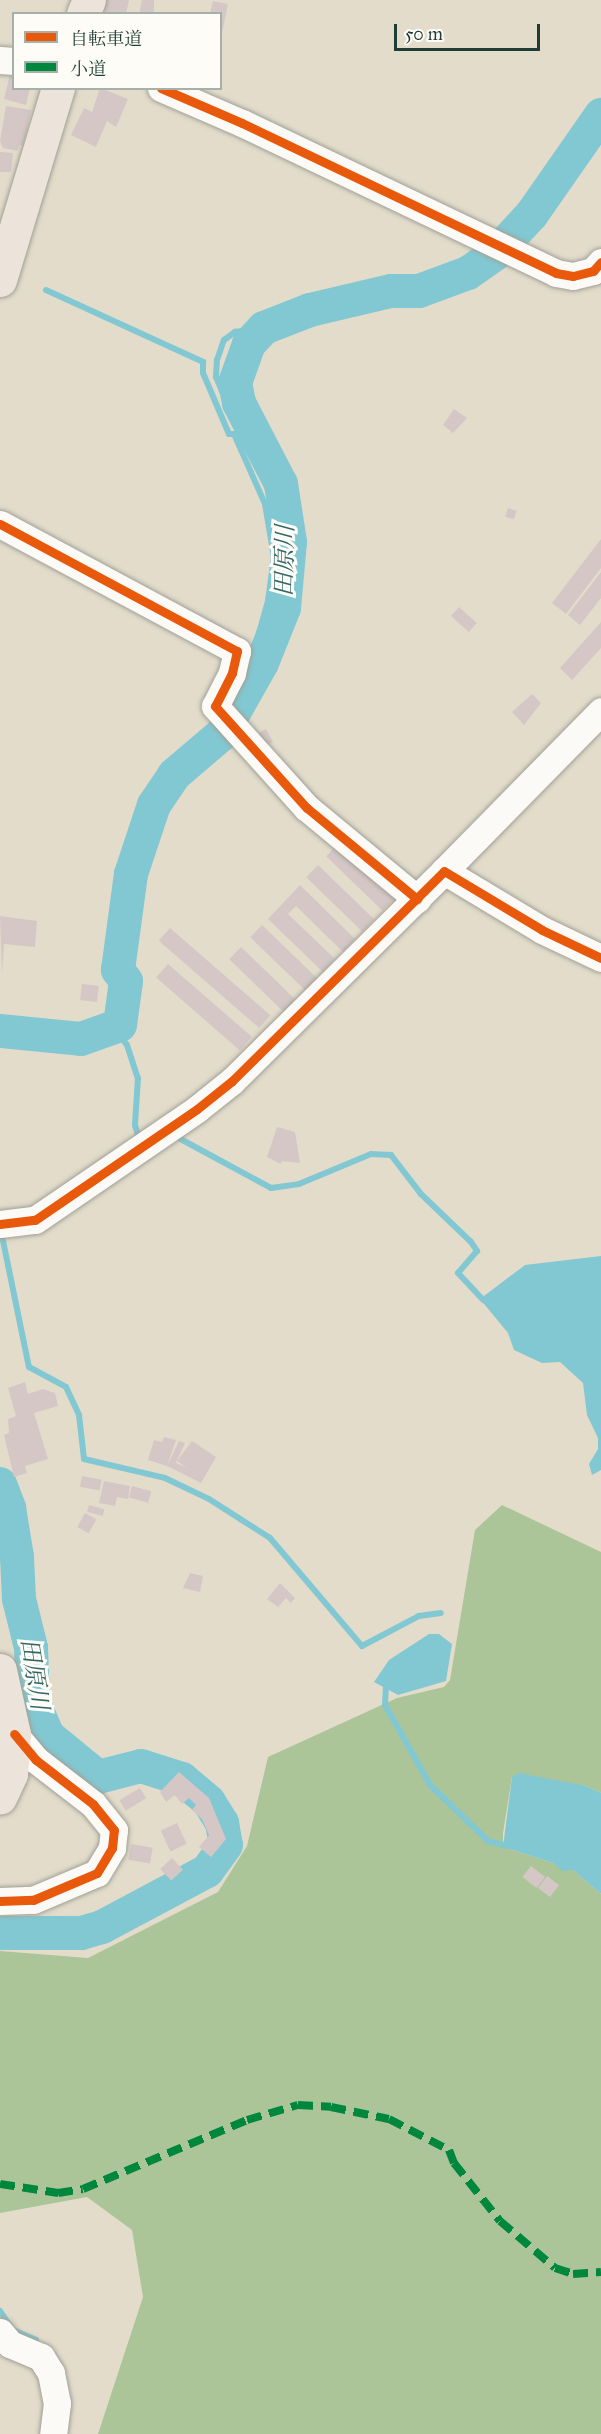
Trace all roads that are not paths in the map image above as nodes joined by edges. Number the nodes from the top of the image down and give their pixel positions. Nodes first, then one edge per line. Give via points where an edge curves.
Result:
1 (57, 90) edge
2 (165, 90) edge
3 (601, 262) edge
4 (0, 278) edge
5 (0, 524) edge
6 (601, 711) edge
7 (444, 871) junction
8 (417, 899) junction
9 (601, 958) edge
10 (1, 1224) edge
11 (0, 1670) edge
12 (14, 1734) junction
13 (0, 1798) edge
14 (0, 1901) edge
15 (0, 2332) edge
16 (53, 2434) edge

1 - 4 main road
2 - 3 street via 556,273 573,276 592,271
5 - 8 street via 237,651 232,673 215,706 307,808
6 - 7 street
7 - 8 street
7 - 9 street via 542,930
8 - 10 street via 232,1081 197,1109 35,1220
11 - 12 main road
12 - 13 main road via 11,1774
12 - 14 street via 36,1760 93,1804 114,1830 112,1848 97,1873 33,1900
15 - 16 street via 10,2344 41,2357 51,2373 57,2403

